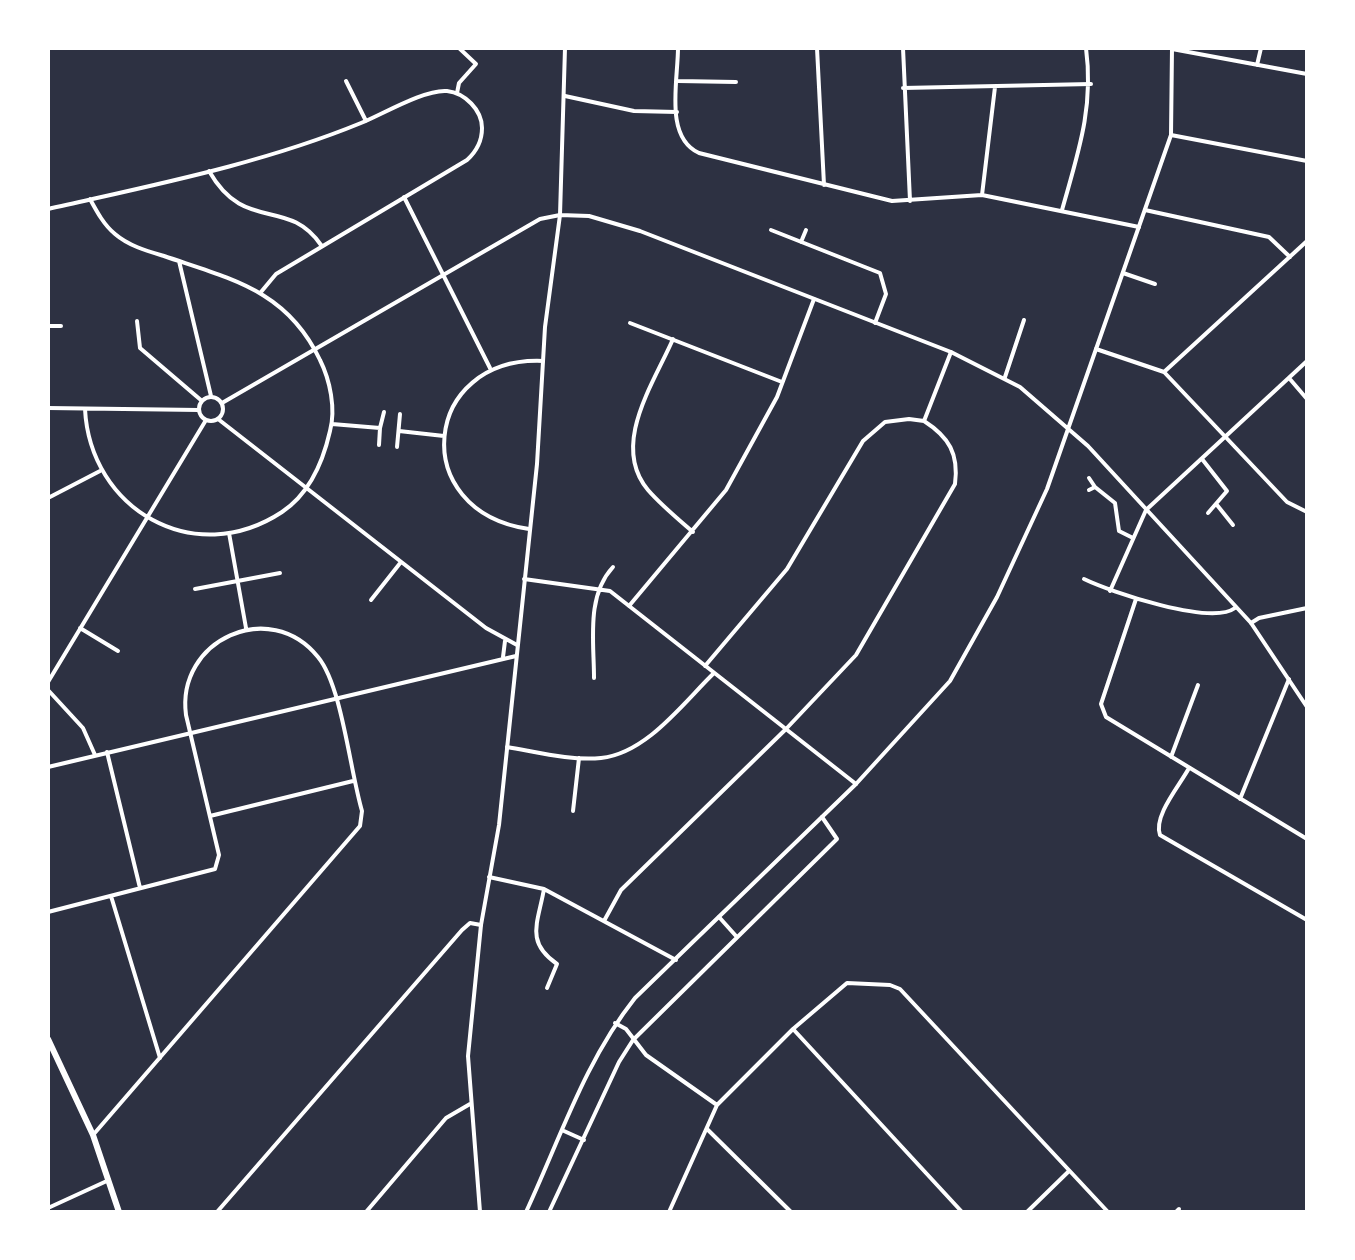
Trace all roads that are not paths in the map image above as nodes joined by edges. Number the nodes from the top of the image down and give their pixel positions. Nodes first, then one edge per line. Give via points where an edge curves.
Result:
1 (459, 48) edge
2 (565, 48) edge
3 (678, 48) edge
4 (817, 48) edge
5 (903, 48) edge
6 (1086, 48) edge
7 (1261, 48) edge
8 (1172, 49) edge
9 (1257, 65) junction
10 (1307, 74) edge
11 (346, 81) dead end
12 (678, 81) junction
13 (736, 82) dead end
14 (1091, 84) junction
15 (995, 87) junction
16 (903, 88) junction
17 (457, 93) junction
18 (565, 96) junction
19 (677, 112) junction
20 (366, 121) junction
21 (1171, 135) junction
22 (1307, 161) edge
23 (209, 171) junction
24 (824, 185) junction
25 (982, 195) junction
26 (404, 197) junction
27 (90, 199) junction
28 (910, 201) junction
29 (48, 209) edge
30 (1062, 210) junction
31 (1145, 210) junction
32 (560, 215) junction
33 (1139, 227) junction
34 (771, 230) dead end
35 (806, 230) dead end
36 (1307, 241) edge
37 (801, 242) junction
38 (322, 246) junction
39 (1290, 257) junction
40 (179, 261) junction
41 (1123, 273) junction
42 (443, 274) junction
43 (1155, 284) dead end
44 (261, 292) junction
45 (814, 299) junction
46 (1024, 320) dead end
47 (137, 321) dead end
48 (630, 323) dead end
49 (875, 323) junction
50 (48, 326) edge
51 (61, 326) dead end
52 (673, 339) junction
53 (315, 349) junction
54 (1096, 349) junction
55 (951, 352) junction
56 (543, 361) junction
57 (1307, 361) edge
58 (490, 368) junction
59 (1164, 372) junction
60 (1005, 377) junction
61 (1289, 378) junction
62 (782, 382) junction
63 (211, 396) junction
64 (1307, 399) edge
65 (202, 401) junction
66 (222, 403) junction
67 (48, 408) edge
68 (85, 409) junction
69 (199, 410) junction
70 (384, 412) dead end
71 (400, 414) dead end
72 (218, 419) junction
73 (206, 420) junction
74 (924, 421) junction
75 (332, 424) junction
76 (1068, 427) junction
77 (380, 428) junction
78 (399, 431) junction
79 (444, 436) junction
80 (1225, 436) junction
81 (379, 445) dead end
82 (397, 447) dead end
83 (1202, 459) junction
84 (100, 471) junction
85 (1089, 478) dead end
86 (1095, 487) junction
87 (307, 488) junction
88 (1089, 490) dead end
89 (48, 498) edge
90 (1217, 505) junction
91 (1146, 510) junction
92 (1307, 512) edge
93 (1208, 513) dead end
94 (145, 516) junction
95 (1233, 525) dead end
96 (529, 529) junction
97 (693, 532) junction
98 (229, 533) junction
99 (1133, 538) junction
100 (401, 562) junction
101 (613, 567) dead end
102 (280, 573) dead end
103 (524, 579) junction
104 (1084, 579) dead end
105 (238, 581) junction
106 (598, 588) junction
107 (195, 589) dead end
108 (1110, 591) junction
109 (1136, 599) junction
110 (371, 600) dead end
111 (629, 606) junction
112 (1235, 608) junction
113 (1307, 608) edge
114 (1251, 623) junction
115 (80, 628) junction
116 (246, 628) junction
117 (505, 641) junction
118 (517, 645) junction
119 (118, 651) dead end
120 (516, 656) junction
121 (503, 657) junction
122 (705, 666) junction
123 (714, 673) junction
124 (594, 678) dead end
125 (1289, 679) junction
126 (48, 682) edge
127 (1198, 685) dead end
128 (48, 690) edge
129 (335, 697) junction
130 (1307, 707) edge
131 (786, 729) junction
132 (191, 732) junction
133 (507, 747) junction
134 (107, 752) junction
135 (95, 755) junction
136 (579, 757) junction
137 (1171, 757) junction
138 (48, 767) edge
139 (1189, 768) junction
140 (353, 781) junction
141 (856, 784) junction
142 (1240, 799) junction
143 (573, 811) dead end
144 (210, 816) junction
145 (822, 817) junction
146 (1307, 839) edge
147 (489, 877) junction
148 (140, 888) junction
149 (544, 889) junction
150 (111, 896) junction
151 (48, 912) edge
152 (719, 917) junction
153 (1307, 920) edge
154 (604, 921) junction
155 (481, 925) junction
156 (736, 936) junction
157 (676, 960) junction
158 (547, 988) dead end
159 (615, 1023) junction
160 (793, 1029) junction
161 (48, 1039) edge
162 (633, 1040) junction
163 (160, 1058) junction
164 (470, 1104) junction
165 (717, 1105) junction
166 (707, 1129) junction
167 (564, 1131) junction
168 (93, 1135) junction
169 (584, 1140) junction
170 (1068, 1172) junction
171 (109, 1180) junction
172 (48, 1208) edge
173 (119, 1212) edge
174 (217, 1212) edge
175 (366, 1212) edge
176 (480, 1212) edge
177 (526, 1212) edge
178 (549, 1212) edge
179 (669, 1212) edge
180 (791, 1212) edge
181 (962, 1212) edge
182 (1027, 1212) edge
183 (1108, 1212) edge

1 - 17 street via 476,64
2 - 18 street
3 - 12 street
4 - 24 street
5 - 16 street
6 - 14 street
7 - 9 street
8 - 9 street
8 - 21 street
9 - 10 street
11 - 20 street
12 - 13 street
12 - 19 street
14 - 15 street
14 - 30 street
15 - 16 street
15 - 25 street
16 - 28 street
17 - 20 street via 435,92
17 - 26 street via 480,116 481,140 473,154
18 - 19 street via 634,111
18 - 32 street
19 - 24 street via 677,129 687,148
20 - 23 street
21 - 22 street
21 - 31 street
23 - 27 street
23 - 38 street via 243,209 288,218
24 - 28 street
25 - 28 street
25 - 30 street
26 - 38 street
26 - 42 street
27 - 29 street
27 - 40 street via 117,236
30 - 33 street
31 - 33 street
31 - 39 street via 1269,237
32 - 42 street via 540,219
32 - 45 street via 610,220
32 - 56 street
33 - 41 street
34 - 37 street
35 - 37 street
36 - 39 street
37 - 49 street via 880,273 886,294
38 - 44 street via 276,274
39 - 59 street
40 - 44 street
40 - 63 street
41 - 43 street
41 - 54 street
42 - 53 street
42 - 58 street
44 - 53 street via 292,317
45 - 49 street
45 - 62 street
46 - 60 street
47 - 65 street via 140,348
48 - 52 street
49 - 55 street
50 - 51 street
52 - 62 street
52 - 97 street via 634,431 633,460 647,489
53 - 66 street
53 - 75 street via 329,387
54 - 59 street
54 - 76 street
55 - 60 street
55 - 74 street
56 - 58 street
56 - 96 street
57 - 61 street
58 - 79 street via 461,395
59 - 80 street
60 - 76 street
61 - 64 street
61 - 80 street
62 - 97 street via 745,458
63 - 65 street
63 - 66 street
65 - 69 street
66 - 72 street
67 - 68 street
68 - 69 street
68 - 84 street via 89,447
69 - 73 street
70 - 77 street
71 - 78 street
72 - 73 street
72 - 87 street
73 - 94 street
74 - 122 street via 885,422 863,441 787,569
74 - 131 street via 949,443 955,456 955,484 856,655
75 - 77 street
75 - 87 street
76 - 91 street
76 - 141 street via 1030,533 950,681
77 - 81 street
78 - 79 street
78 - 82 street
79 - 96 street via 452,478 467,502 495,522
80 - 83 street
80 - 92 street via 1287,502
83 - 90 street via 1225,485 1225,496
83 - 91 street
84 - 89 street
84 - 94 street
85 - 86 street
86 - 88 street
86 - 99 street via 1115,503 1119,531
87 - 98 street via 265,522
87 - 100 street
90 - 93 street
90 - 95 street
91 - 99 street
91 - 112 street
94 - 98 street via 180,531
94 - 115 street
96 - 103 street
97 - 111 street
98 - 105 street
99 - 108 street
100 - 110 street
100 - 117 street
101 - 106 street
102 - 105 street
103 - 106 street
103 - 118 street
104 - 108 street
105 - 107 street
105 - 116 street
106 - 111 street
106 - 124 street
108 - 109 street
109 - 112 street via 1225,613
109 - 137 street via 1102,710
111 - 122 street
112 - 114 street
113 - 114 street
114 - 125 street
115 - 119 street
115 - 126 street
116 - 129 street via 281,631 307,645 327,672
116 - 132 street via 212,645 197,662 184,701
117 - 118 street
117 - 121 street
118 - 120 street
120 - 121 street
120 - 133 street
121 - 129 street
122 - 123 street
123 - 131 street
123 - 136 street via 643,741 619,754
125 - 130 street
125 - 142 street
127 - 137 street
128 - 135 street via 74,716
129 - 132 street
129 - 140 street
131 - 141 street
131 - 154 street via 621,890
132 - 134 street
132 - 144 street
133 - 136 street
133 - 147 street
134 - 135 street
134 - 148 street
135 - 138 street
136 - 143 street
137 - 139 street
139 - 142 street
139 - 153 street via 1162,815 1160,835
140 - 144 street
140 - 163 street via 362,820 354,834
141 - 145 street
142 - 146 street
144 - 148 street via 220,860 215,869
145 - 152 street
145 - 156 street via 837,839
147 - 149 street
147 - 155 street
148 - 150 street
149 - 154 street
149 - 158 street via 536,944 557,964
150 - 151 street
150 - 163 street
152 - 156 street
152 - 157 street
154 - 157 street
155 - 164 street via 468,1056
155 - 174 street via 470,923 462,930
156 - 162 street
157 - 159 street
159 - 162 street
159 - 167 street via 593,1058
160 - 165 street
160 - 170 street via 840,986 896,986
160 - 181 street
161 - 168 main road
162 - 165 street
162 - 169 street
163 - 168 street
164 - 175 street via 446,1118
164 - 176 street
165 - 166 street
166 - 179 street
166 - 180 street
167 - 169 street
167 - 177 street
168 - 171 main road
169 - 178 street
170 - 182 street
170 - 183 street
171 - 172 street
171 - 173 main road

